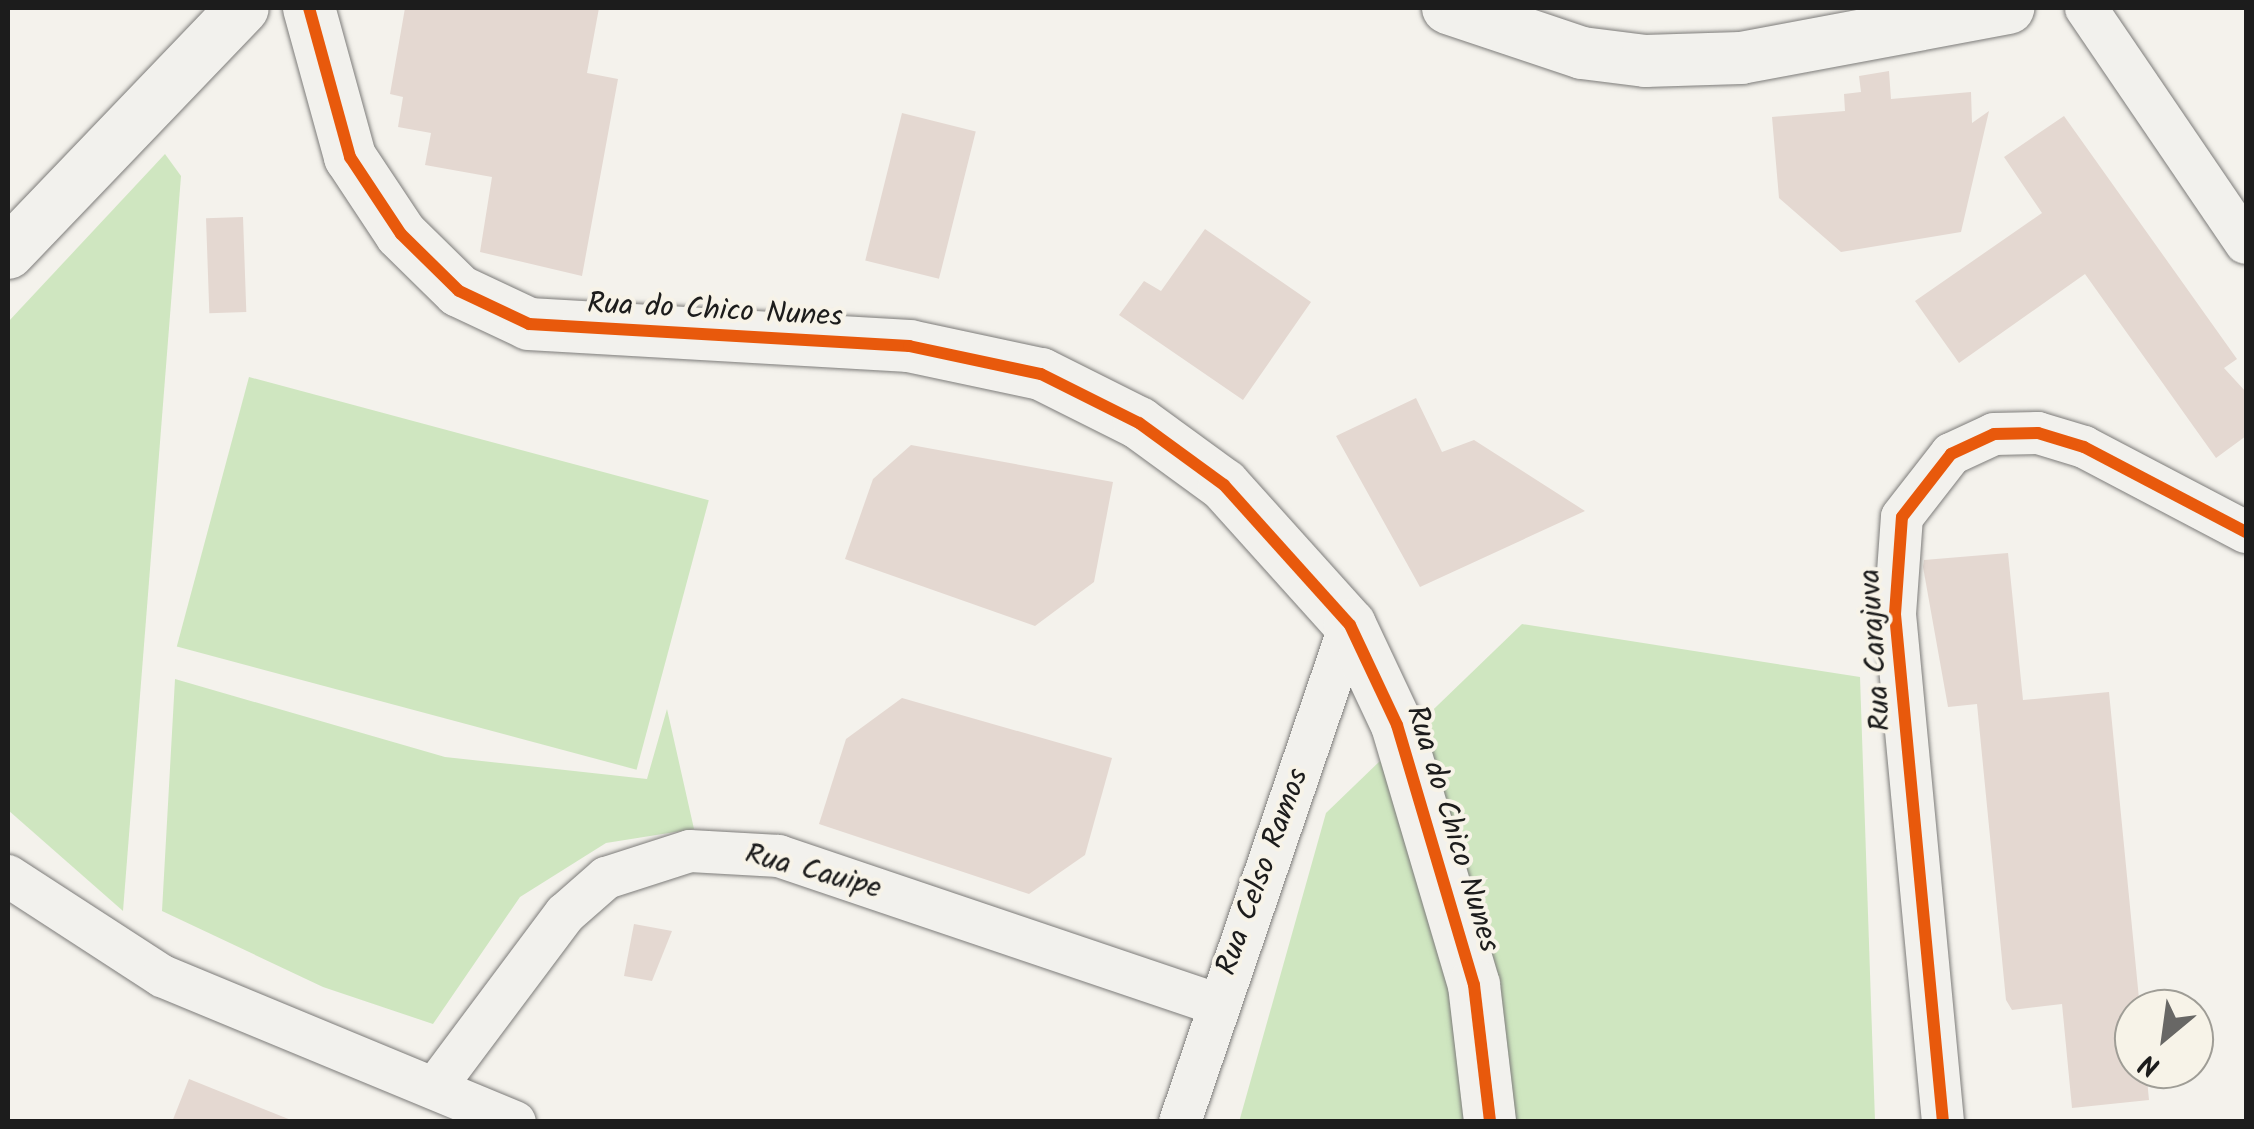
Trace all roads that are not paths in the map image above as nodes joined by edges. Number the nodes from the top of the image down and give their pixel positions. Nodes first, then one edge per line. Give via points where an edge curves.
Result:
1 (243, 8) edge
2 (309, 8) edge
3 (1448, 8) edge
4 (2008, 8) edge
5 (2086, 8) edge
6 (2246, 243) edge
7 (8, 253) edge
8 (2246, 532) edge
9 (1350, 625) junction
10 (8, 876) edge
11 (1216, 1004) junction
12 (436, 1086) junction
13 (515, 1122) edge
14 (1180, 1122) edge
15 (1490, 1122) edge
16 (1944, 1122) edge

1 - 7 street
2 - 9 street, Rua do Chico Nunes via 350,157 401,234 458,292 528,324 908,346 1041,374 1139,423 1224,485
3 - 4 street via 1582,53 1645,61 1740,58
5 - 6 street
8 - 16 street, Rua Carajuva via 2084,447 2038,433 1994,434 1952,454 1902,517 1895,614
9 - 11 street, Rua Celso Ramos
9 - 15 street, Rua do Chico Nunes via 1428,817 1474,985
10 - 12 street via 162,976 316,1046
11 - 12 street, Rua Cauipe via 779,856 690,851 606,878 565,914
11 - 14 street, Rua Celso Ramos
12 - 13 street

